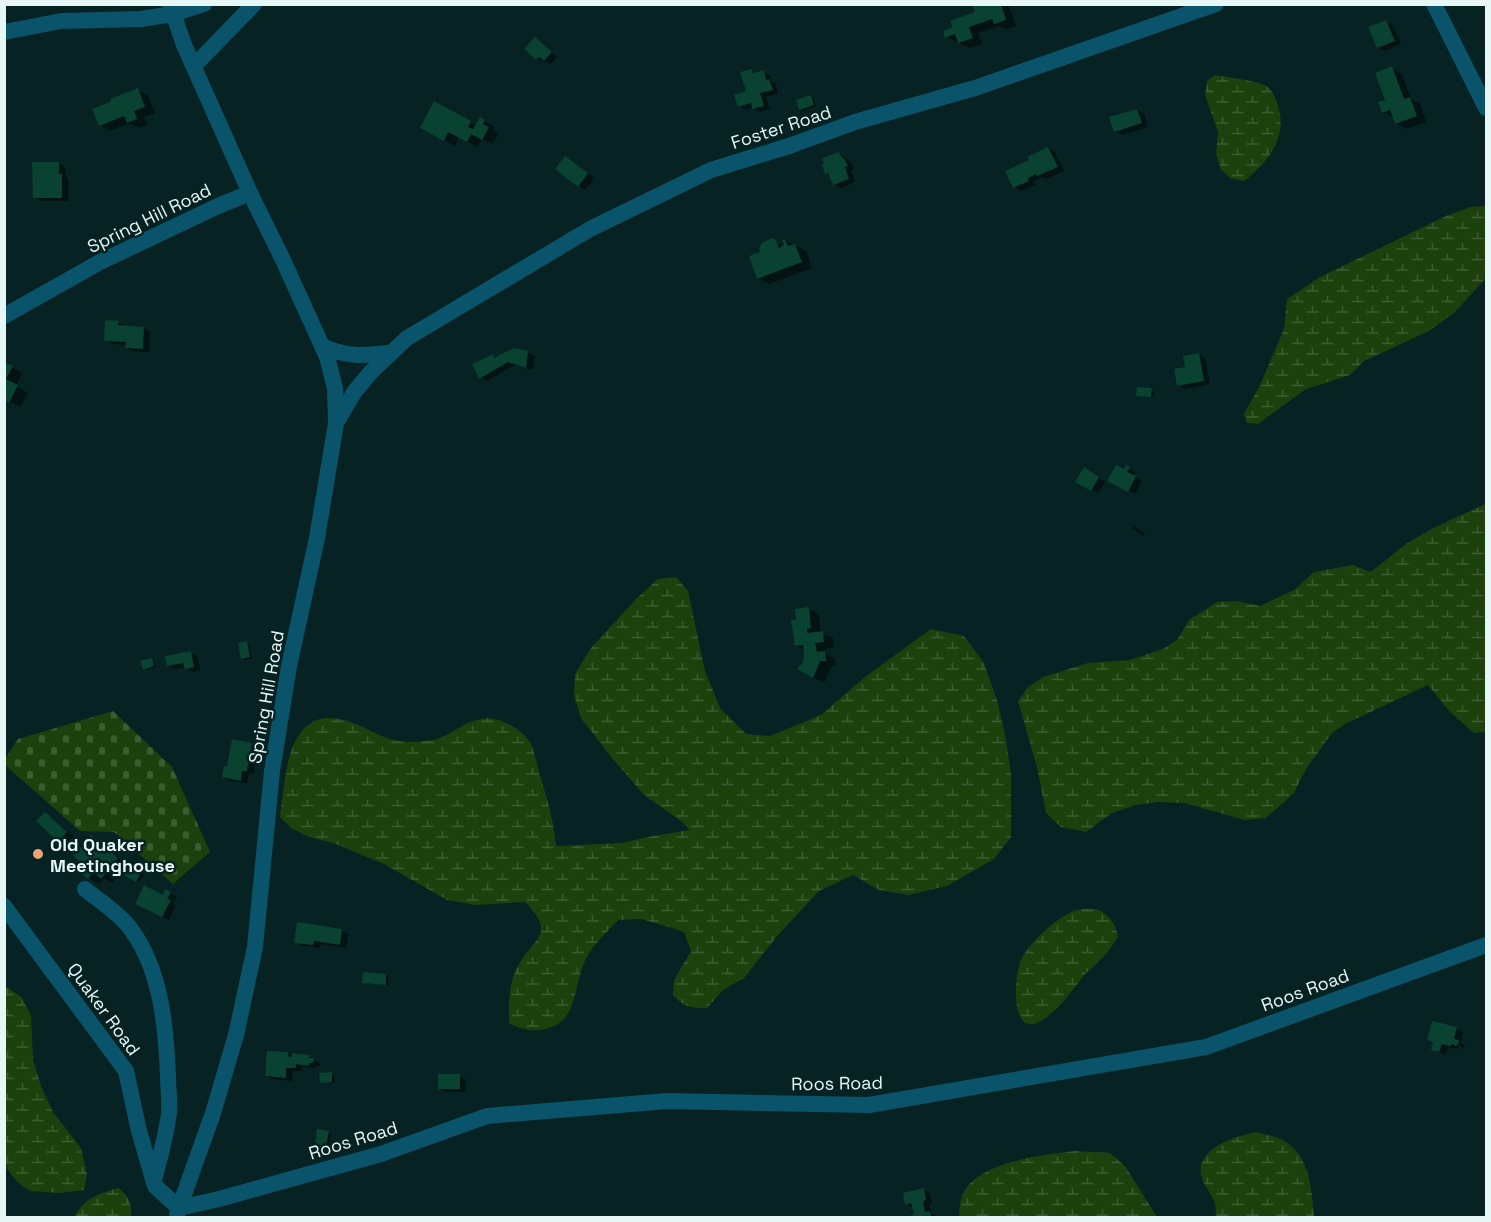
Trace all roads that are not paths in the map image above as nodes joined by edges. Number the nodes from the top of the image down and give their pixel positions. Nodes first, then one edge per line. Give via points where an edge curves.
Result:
1 (204, 4) edge
2 (254, 4) edge
3 (1216, 4) edge
4 (1434, 4) edge
5 (172, 9) edge
6 (4, 32) edge
7 (194, 66) junction
8 (1486, 108) edge
9 (250, 193) junction
10 (4, 316) edge
11 (322, 346) junction
12 (389, 353) junction
13 (336, 423) junction
14 (85, 890) dead end
15 (4, 906) edge
16 (1486, 945) edge
17 (154, 1181) junction
18 (177, 1213) edge

1 - 5 street
2 - 7 street
3 - 12 street, Foster Road via 975,88 855,122 711,170 590,229 407,338
4 - 8 street
5 - 6 street via 141,19 61,21
5 - 7 street, Spring Hill Road
7 - 9 street, Spring Hill Road
9 - 10 street, Spring Hill Road via 100,262
9 - 11 street, Spring Hill Road
11 - 12 street via 358,357
11 - 13 street, Spring Hill Road via 335,388
12 - 13 street, Foster Road via 355,391
13 - 18 street, Spring Hill Road via 274,760 255,947 236,1035
14 - 17 street via 129,926 153,973 160,999 169,1111
15 - 17 street, Quaker Road via 126,1071
16 - 18 street, Roos Road via 1206,1047 869,1105 667,1101 487,1116 381,1154
17 - 18 street, Quaker Road

